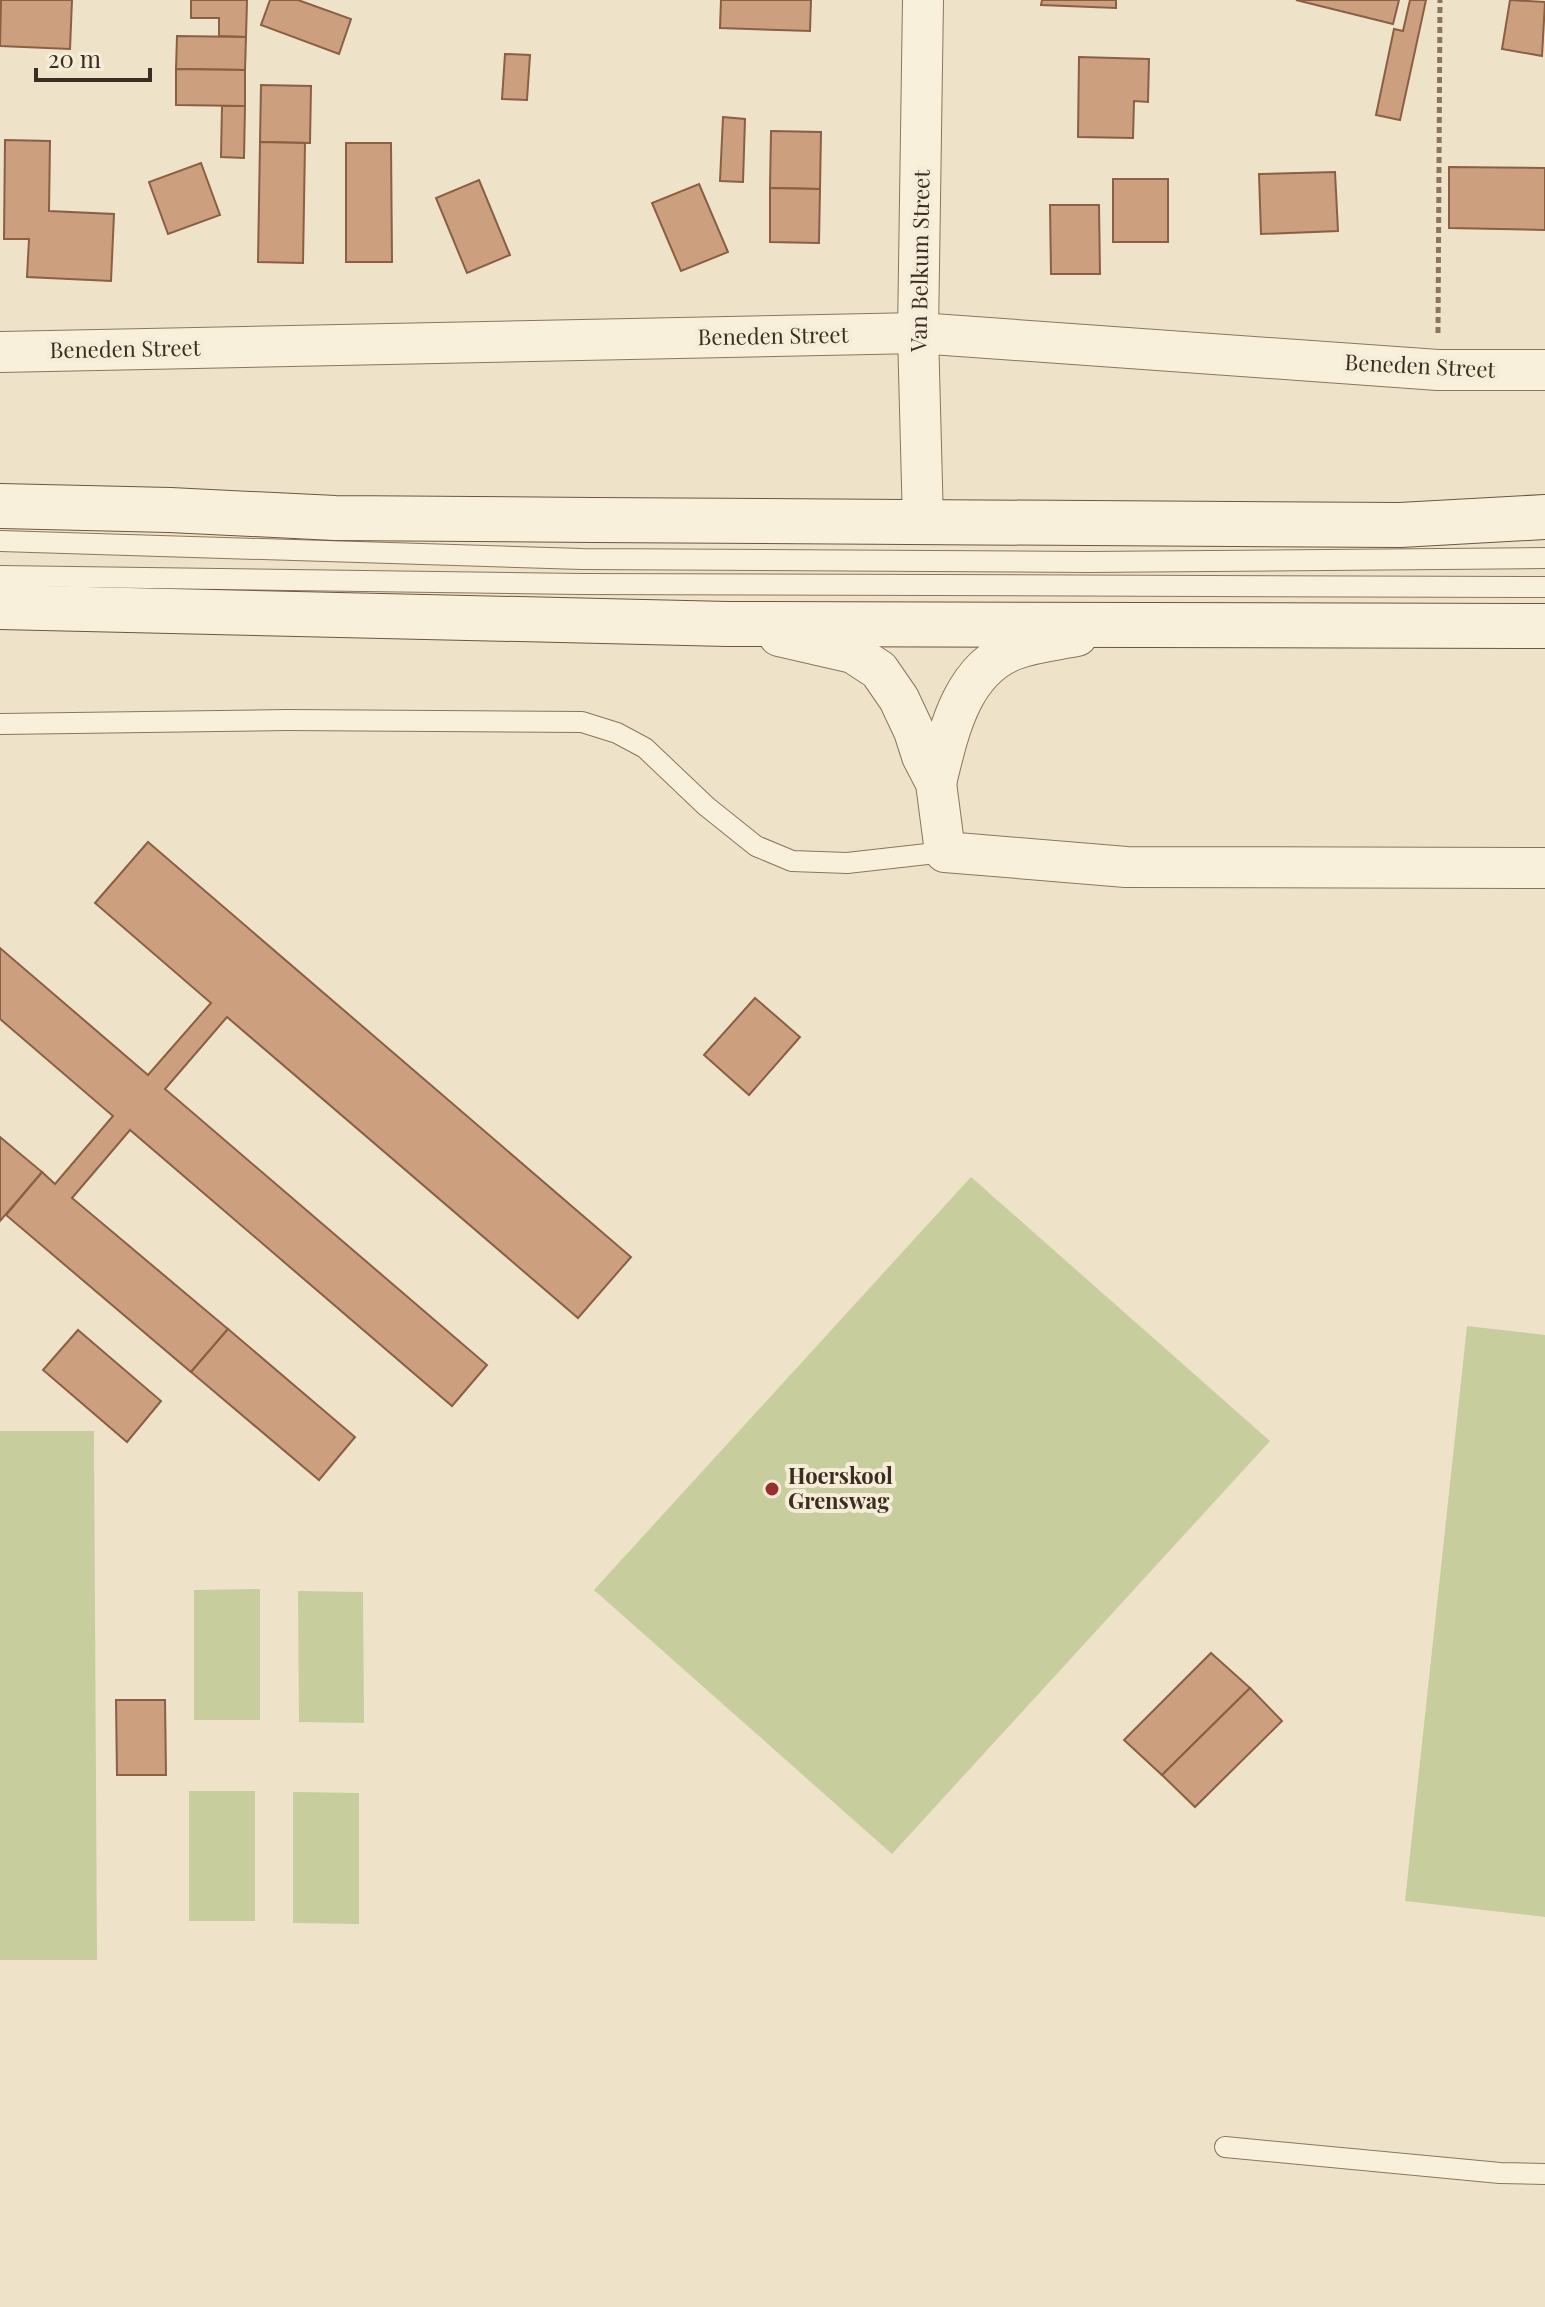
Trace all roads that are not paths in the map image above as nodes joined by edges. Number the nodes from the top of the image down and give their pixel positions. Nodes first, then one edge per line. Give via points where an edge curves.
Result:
1 (923, 0) edge
2 (918, 333) junction
3 (0, 352) edge
4 (1545, 370) edge
5 (0, 506) edge
6 (1545, 517) edge
7 (923, 522) junction
8 (0, 541) edge
9 (1545, 558) edge
10 (0, 576) edge
11 (1545, 587) edge
12 (0, 607) edge
13 (728, 624) junction
14 (1124, 626) junction
15 (1545, 626) edge
16 (0, 724) edge
17 (936, 783) junction
18 (945, 852) junction
19 (1545, 868) edge
20 (1225, 2147) dead end
21 (1545, 2174) edge

1 - 2 street, Van Belkum Street
2 - 3 street, Beneden Street
2 - 4 street, Beneden Street via 1438,370
2 - 7 street, Van Belkum Street
5 - 7 main road via 335,518
6 - 7 main road via 1400,525
8 - 9 lane via 582,559
10 - 11 lane
12 - 13 main road
13 - 14 main road
13 - 17 street via 853,653 879,670 899,699
14 - 15 main road
14 - 17 street via 1014,649 989,665 965,692
16 - 18 lane via 582,722 645,748 756,846 792,861 847,863
17 - 18 street
18 - 19 street via 1126,867
20 - 21 lane

